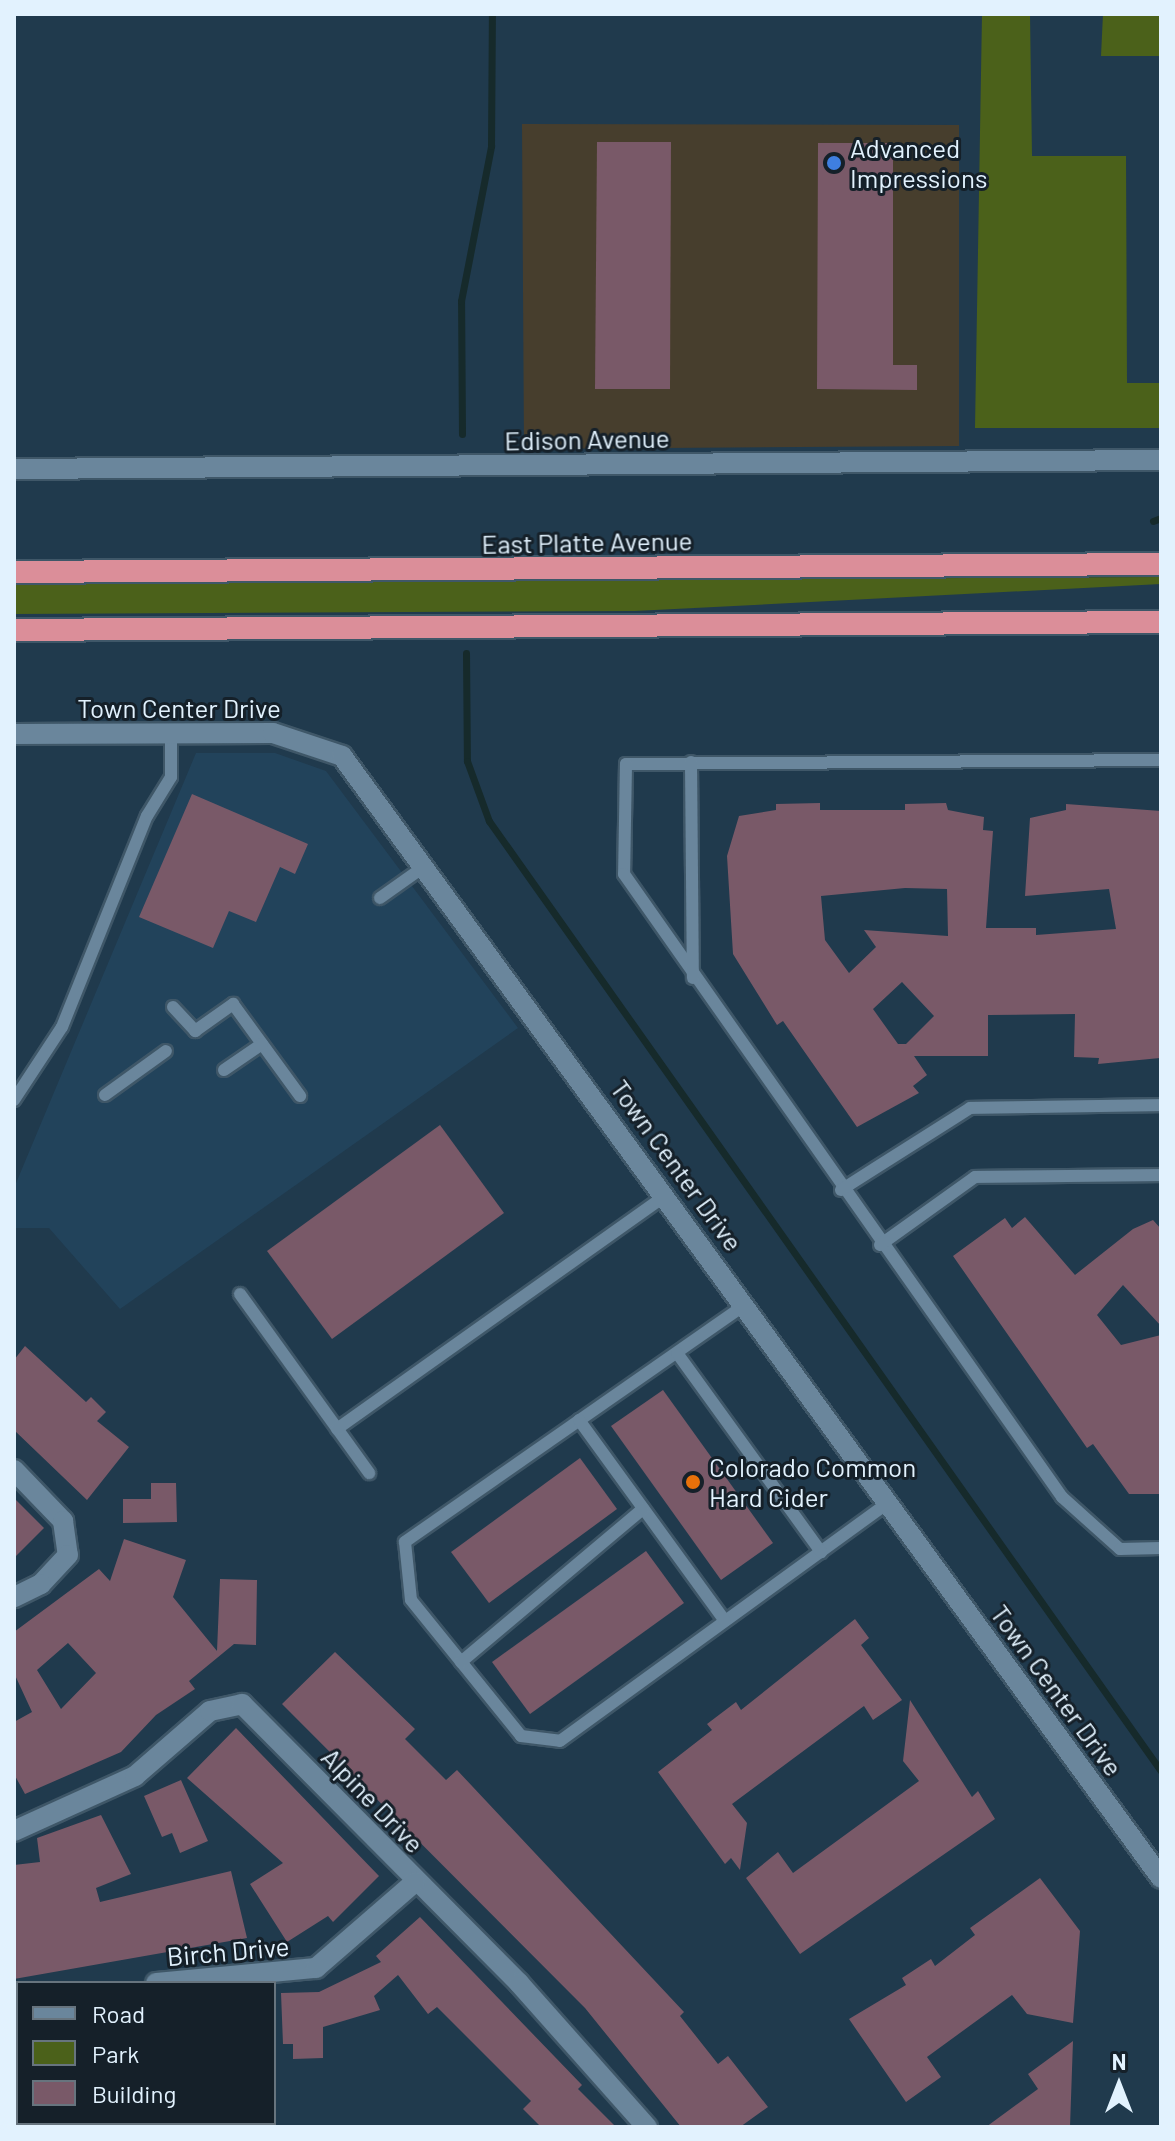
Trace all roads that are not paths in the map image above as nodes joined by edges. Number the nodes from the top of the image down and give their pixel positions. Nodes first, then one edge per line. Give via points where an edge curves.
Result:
1 (1161, 460) edge
2 (14, 469) edge
3 (1161, 564) edge
4 (14, 572) edge
5 (1161, 622) edge
6 (14, 630) edge
7 (171, 733) junction
8 (14, 734) edge
9 (1161, 760) edge
10 (691, 762) junction
11 (425, 866) junction
12 (380, 898) dead end
13 (693, 980) junction
14 (173, 1007) dead end
15 (262, 1044) junction
16 (166, 1051) dead end
17 (224, 1070) dead end
18 (105, 1095) dead end
19 (300, 1096) dead end
20 (14, 1100) edge
21 (1161, 1105) edge
22 (1161, 1175) edge
23 (841, 1190) junction
24 (666, 1195) junction
25 (880, 1245) junction
26 (240, 1294) dead end
27 (746, 1304) junction
28 (677, 1353) junction
29 (579, 1420) junction
30 (337, 1429) junction
31 (14, 1470) edge
32 (369, 1473) dead end
33 (889, 1502) junction
34 (643, 1509) junction
35 (1161, 1548) edge
36 (821, 1552) junction
37 (14, 1597) edge
38 (725, 1621) junction
39 (461, 1662) junction
40 (14, 1831) edge
41 (1161, 1878) edge
42 (415, 1882) junction
43 (177, 1981) edge
44 (647, 2127) edge

1 - 2 street, Edison Avenue
3 - 4 highway, East Platte Avenue
5 - 6 highway
7 - 8 street, Town Center Drive
7 - 11 street, Town Center Drive via 273,733 317,742 364,777
7 - 20 lane via 171,777 147,816 62,1027
9 - 10 lane
10 - 13 lane
10 - 13 lane via 626,764 624,874
11 - 12 lane
11 - 24 street, Town Center Drive
13 - 23 lane
14 - 15 lane via 195,1031 233,1004
15 - 17 lane
15 - 19 lane
16 - 18 lane
21 - 23 lane via 970,1108
22 - 25 lane via 975,1177
23 - 25 lane
24 - 27 street, Town Center Drive
24 - 30 lane
25 - 35 lane via 1062,1497 1120,1549
26 - 30 lane
27 - 28 lane
27 - 33 street, Town Center Drive
28 - 29 lane
28 - 36 lane
29 - 34 lane
29 - 39 lane via 405,1542 411,1600
30 - 32 lane
31 - 37 street via 63,1521 68,1555 50,1578
33 - 36 lane
33 - 41 street, Town Center Drive
34 - 38 lane
34 - 39 lane
36 - 38 lane
38 - 39 lane via 560,1741 521,1736
40 - 42 street, Alpine Drive via 135,1776 210,1711 242,1704
42 - 43 street, Birch Drive via 316,1968
42 - 44 street, Alpine Drive via 519,1983

